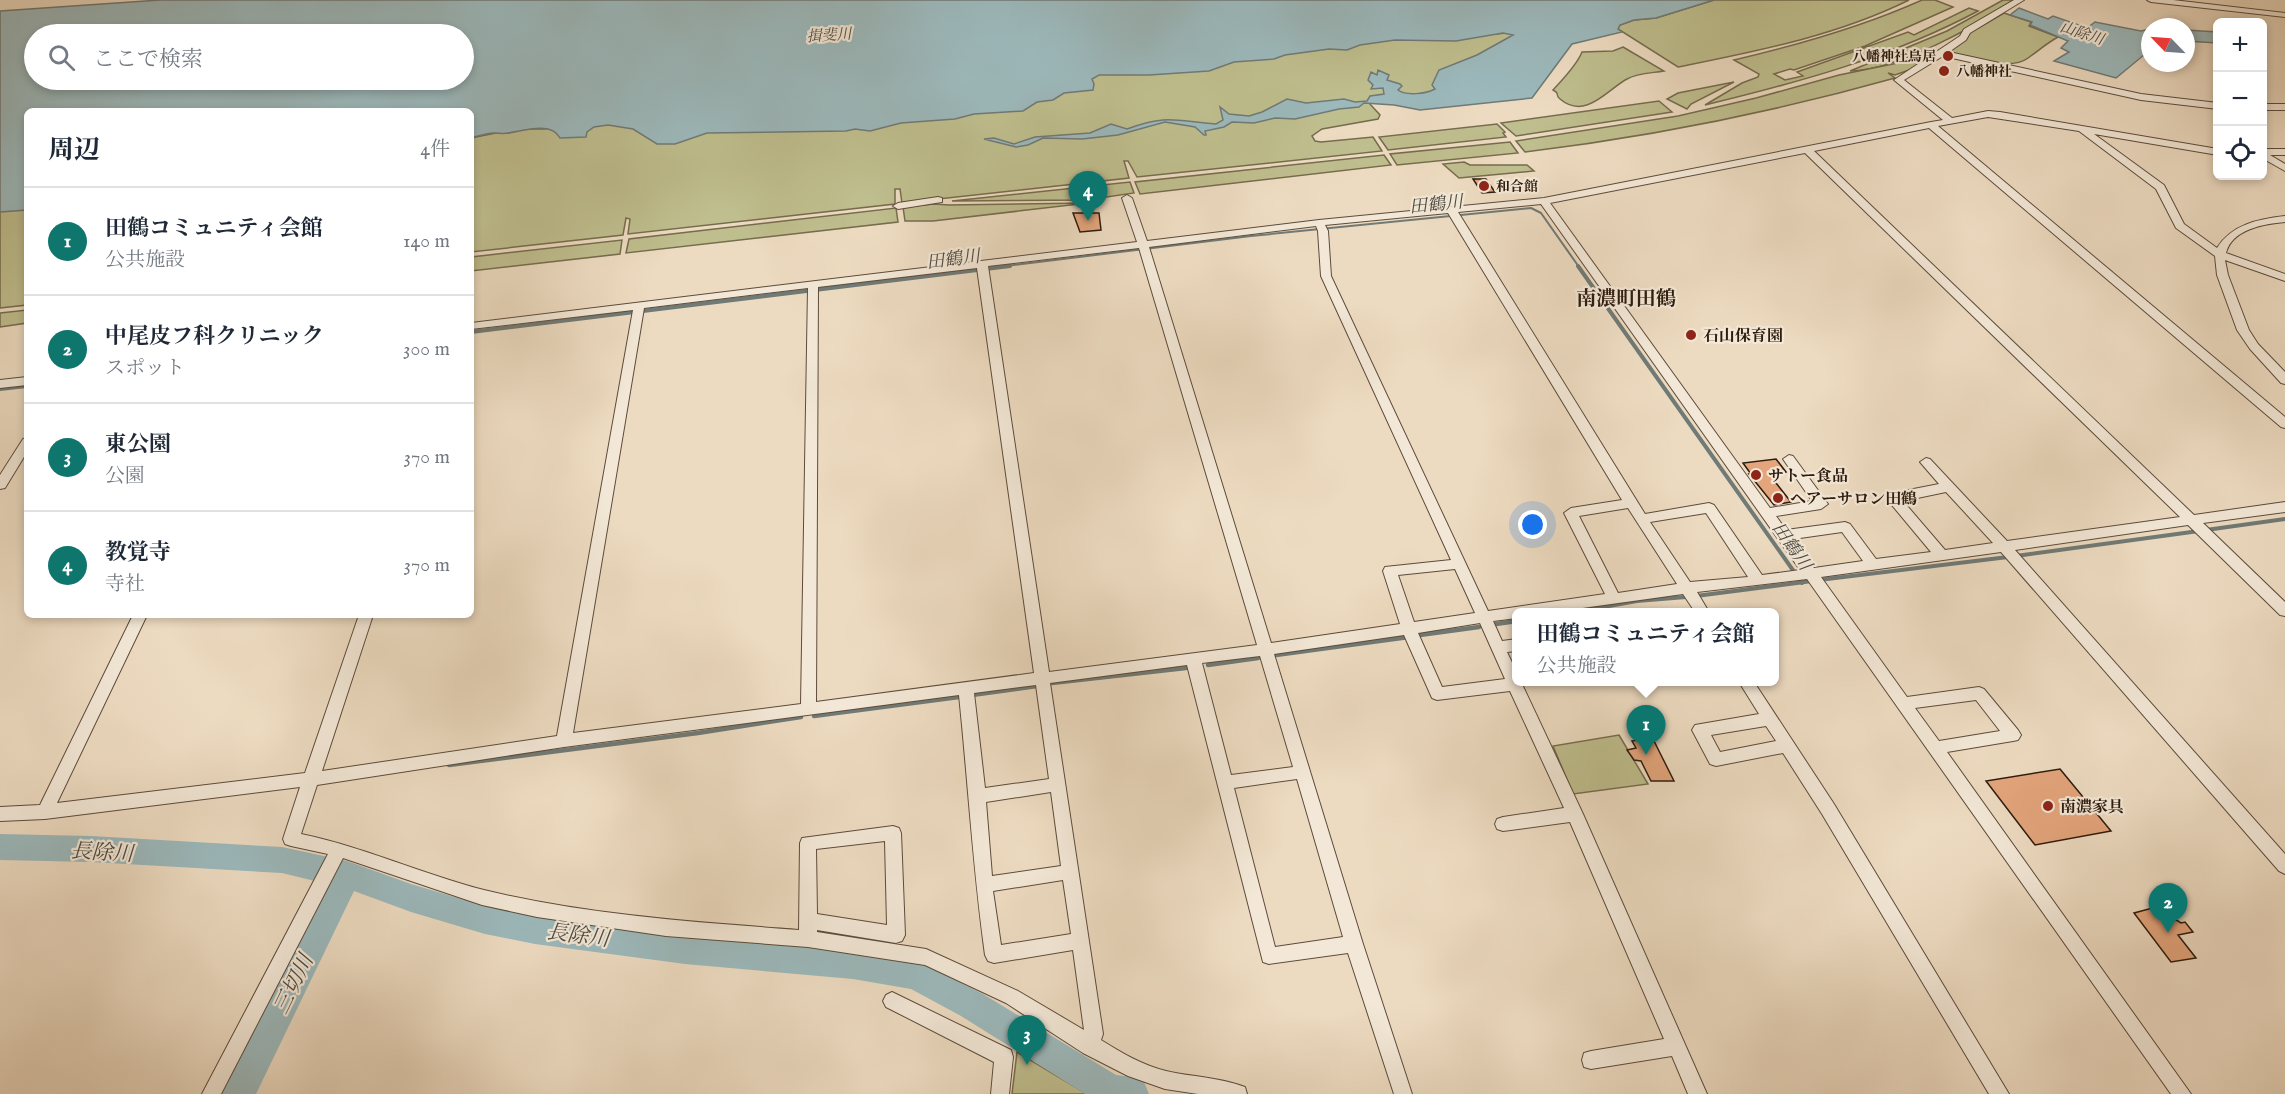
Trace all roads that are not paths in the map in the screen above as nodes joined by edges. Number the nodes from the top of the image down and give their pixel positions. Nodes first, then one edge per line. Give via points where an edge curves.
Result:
1 (2020, 0) edge
2 (2151, 0) edge
3 (2241, 0) edge
4 (2253, 11) junction
5 (2285, 15) edge
6 (1942, 52) junction
7 (2213, 106) edge
8 (2267, 107) edge
9 (2285, 107) edge
10 (1950, 121) junction
11 (1934, 124) dead end
12 (2082, 129) junction
13 (1807, 149) junction
14 (2213, 151) edge
15 (2285, 152) edge
16 (2267, 153) edge
17 (2267, 156) edge
18 (2285, 168) edge
19 (1127, 198) dead end
20 (938, 200) dead end
21 (1544, 201) junction
22 (898, 206) dead end
23 (1453, 213) junction
24 (2285, 219) edge
25 (1321, 226) junction
26 (1145, 248) junction
27 (2221, 255) junction
28 (982, 268) junction
29 (2285, 278) edge
30 (813, 289) junction
31 (638, 310) junction
32 (474, 326) edge
33 (2282, 374) edge
34 (24, 381) edge
35 (0, 384) edge
36 (2285, 424) edge
37 (24, 447) edge
38 (1789, 459) dead end
39 (1926, 462) dead end
40 (0, 484) edge
41 (1947, 487) junction
42 (1631, 503) junction
43 (2285, 507) edge
44 (1767, 513) junction
45 (1641, 519) junction
46 (2193, 522) junction
47 (1783, 535) junction
48 (2009, 551) junction
49 (1941, 554) junction
50 (1459, 564) junction
51 (1872, 564) junction
52 (1812, 577) junction
53 (1758, 580) junction
54 (1686, 588) junction
55 (1614, 598) junction
56 (1564, 608) edge
57 (1699, 608) edge
58 (2285, 611) edge
59 (1512, 614) edge
60 (1484, 617) junction
61 (139, 618) edge
62 (365, 618) edge
63 (1408, 627) junction
64 (1512, 646) edge
65 (1498, 647) junction
66 (1266, 649) junction
67 (1193, 658) junction
68 (1512, 677) edge
69 (1043, 679) junction
70 (1512, 684) edge
71 (1516, 686) edge
72 (1749, 686) edge
73 (966, 689) junction
74 (1904, 704) junction
75 (808, 710) junction
76 (1770, 719) junction
77 (564, 741) junction
78 (1787, 746) junction
79 (1935, 748) junction
80 (1302, 772) junction
81 (310, 779) junction
82 (1225, 783) junction
83 (1058, 784) junction
84 (978, 796) junction
85 (45, 812) junction
86 (0, 814) edge
87 (1575, 814) junction
88 (1503, 824) dead end
89 (337, 853) junction
90 (2285, 866) edge
91 (1069, 872) junction
92 (984, 885) junction
93 (809, 921) junction
94 (808, 939) junction
95 (1080, 941) junction
96 (1354, 944) junction
97 (892, 1001) dead end
98 (1090, 1046) junction
99 (1675, 1046) junction
100 (1591, 1060) dead end
101 (211, 1094) edge
102 (1000, 1094) edge
103 (1238, 1094) edge
104 (1403, 1094) edge
105 (1698, 1094) edge
106 (2000, 1094) edge
107 (2182, 1094) edge

1 - 6 street via 1967,31
2 - 4 street
3 - 4 street
4 - 5 street
6 - 7 street via 2141,97
6 - 10 street via 1898,80
8 - 9 street
10 - 11 street
10 - 12 street via 1988,114
12 - 14 street
12 - 27 street via 2160,187 2180,226
13 - 21 street
13 - 36 street via 1931,125
13 - 46 street
15 - 16 street
17 - 18 street
19 - 26 street
20 - 22 street
21 - 23 street
21 - 44 street
23 - 25 street
23 - 42 street
24 - 27 street via 2250,225 2236,232 2224,243
25 - 26 street
25 - 50 street via 1326,276
26 - 28 street
26 - 66 street
27 - 29 street
27 - 33 street via 2225,286 2245,334
28 - 30 street
28 - 69 street
30 - 31 street
30 - 75 street
31 - 32 street
31 - 77 street
34 - 35 street
37 - 40 street
38 - 44 street via 1821,504
39 - 41 street
41 - 48 street
41 - 49 street via 1893,498
42 - 45 street
42 - 55 street via 1571,513
43 - 46 street
44 - 47 street
45 - 53 street via 1710,508
45 - 54 street
46 - 48 street
46 - 58 street
47 - 51 street via 1845,527
47 - 52 street
48 - 49 street
48 - 90 street
49 - 51 street
50 - 60 street
50 - 63 street via 1390,571
51 - 52 street
52 - 53 street
52 - 74 street
53 - 54 street
54 - 55 street
54 - 57 street
55 - 56 street
59 - 60 street
60 - 63 street
60 - 65 street
61 - 85 street
62 - 81 street
63 - 66 street
63 - 70 street via 1437,694
64 - 65 street
65 - 68 street
66 - 67 street
66 - 80 street
67 - 69 street
67 - 82 street
69 - 73 street
69 - 83 street
71 - 87 street
72 - 76 street
73 - 75 street
73 - 84 street
74 - 79 street
74 - 79 street via 1979,693 2013,735
75 - 77 street
76 - 78 street
76 - 78 street via 1700,730 1716,759
77 - 81 street
78 - 106 street
79 - 107 street
80 - 82 street
80 - 96 street
81 - 85 street
81 - 89 street via 291,839
82 - 96 street via 1269,956
83 - 84 street
83 - 91 street
84 - 92 street
85 - 86 street
87 - 88 street
87 - 99 street
89 - 94 street via 482,897 537,909 666,928
89 - 101 street
91 - 92 street
91 - 95 street
92 - 95 street via 994,955
93 - 93 street via 808,843 893,833 896,934
93 - 94 street
94 - 98 street via 927,957 1012,997
95 - 98 street via 1094,1034
96 - 104 street
97 - 102 street via 1004,1057
98 - 103 street via 1128,1067 1165,1080
99 - 100 street
99 - 105 street

